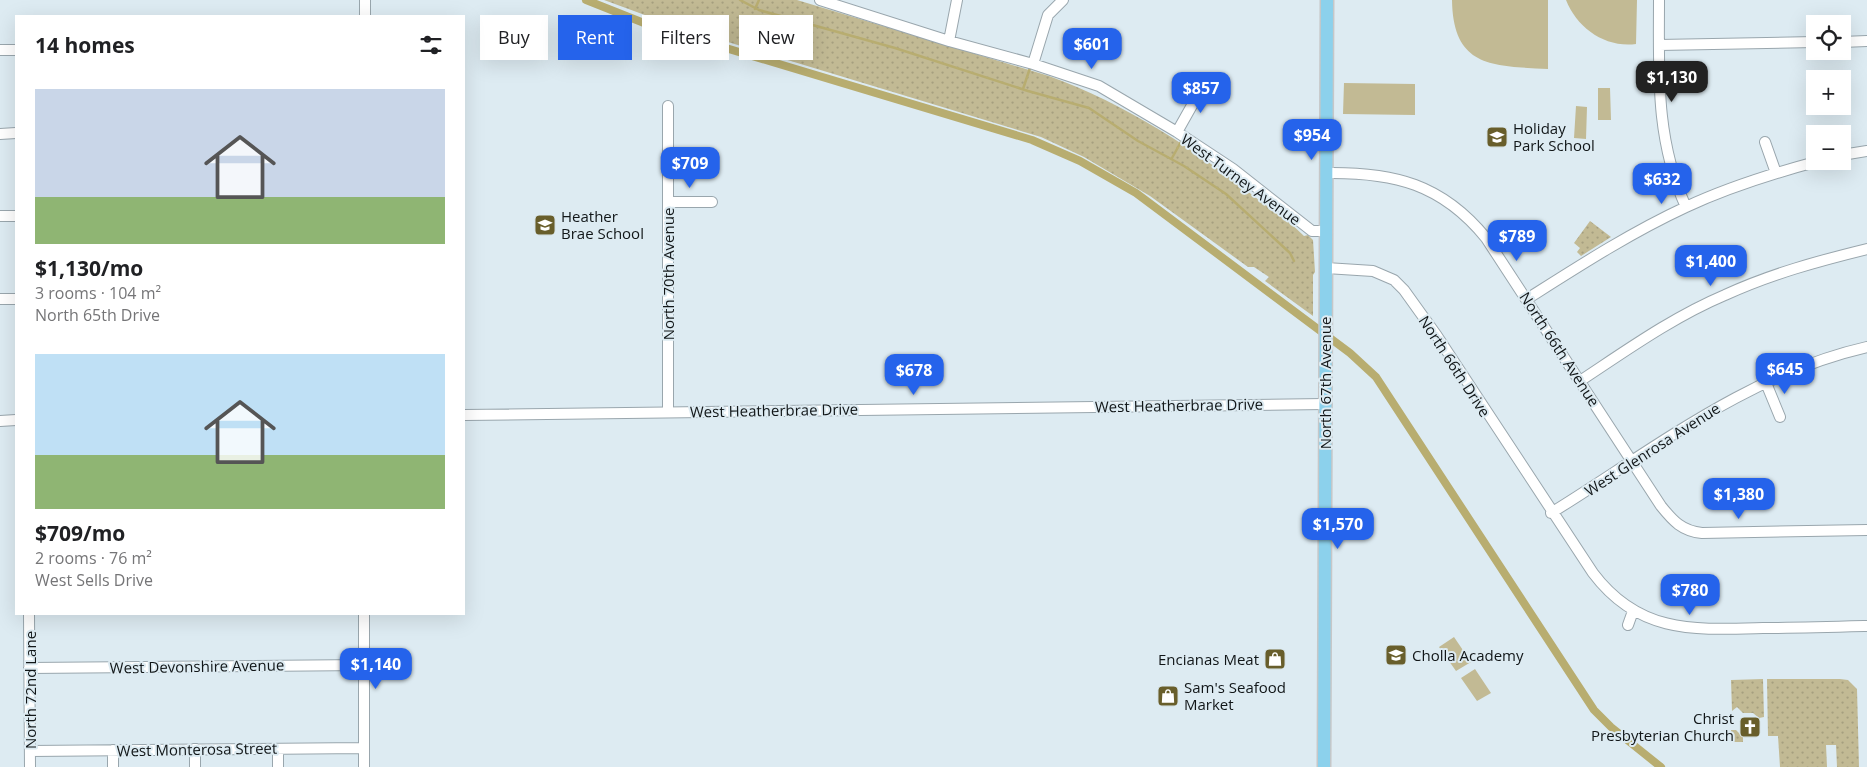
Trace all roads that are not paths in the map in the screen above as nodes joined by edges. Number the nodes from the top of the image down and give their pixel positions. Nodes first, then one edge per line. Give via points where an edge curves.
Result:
1 (365, 0) edge
2 (820, 0) edge
3 (957, 0) edge
4 (1063, 0) edge
5 (1327, 0) edge
6 (1659, 0) edge
7 (365, 15) edge
8 (949, 41) junction
9 (1867, 41) edge
10 (1806, 42) edge
11 (1851, 42) edge
12 (1659, 45) junction
13 (0, 50) edge
14 (15, 50) edge
15 (1033, 64) junction
16 (1211, 81) dead end
17 (668, 106) dead end
18 (1177, 132) junction
19 (15, 133) edge
20 (0, 134) edge
21 (1765, 142) dead end
22 (1867, 151) edge
23 (1851, 154) edge
24 (1806, 165) edge
25 (1326, 173) junction
26 (1776, 173) junction
27 (668, 202) junction
28 (712, 202) dead end
29 (1686, 207) junction
30 (0, 216) edge
31 (15, 216) edge
32 (1326, 231) junction
33 (1867, 249) edge
34 (1326, 268) junction
35 (0, 299) edge
36 (15, 299) edge
37 (1527, 299) junction
38 (1867, 347) edge
39 (1580, 380) junction
40 (1766, 383) junction
41 (1325, 404) junction
42 (668, 412) junction
43 (465, 414) edge
44 (1780, 416) dead end
45 (15, 420) edge
46 (0, 421) edge
47 (1633, 461) junction
48 (1552, 513) junction
49 (1867, 530) edge
50 (1633, 611) junction
51 (29, 615) edge
52 (364, 615) edge
53 (1628, 624) dead end
54 (1867, 626) edge
55 (364, 665) junction
56 (30, 668) junction
57 (364, 748) junction
58 (195, 749) junction
59 (278, 749) junction
60 (113, 750) junction
61 (30, 751) junction
62 (30, 767) edge
63 (113, 767) edge
64 (195, 767) edge
65 (278, 767) edge
66 (364, 767) edge
67 (1324, 767) edge

1 - 7 street
2 - 8 street, West Turney Avenue
3 - 8 street
4 - 15 street via 1048,15
5 - 25 main road, North 67th Avenue
6 - 12 street
8 - 15 street, West Turney Avenue
9 - 11 street
10 - 12 street
12 - 29 street via 1661,122 1670,163
13 - 14 street
15 - 18 street, West Turney Avenue via 1099,86
16 - 18 street via 1204,84
17 - 27 street, North 70th Avenue
18 - 32 street, West Turney Avenue via 1312,230
19 - 20 street
21 - 26 street
22 - 23 street
24 - 26 street
25 - 32 main road, North 67th Avenue
25 - 37 street, North 66th Avenue via 1378,175 1414,184 1439,196 1475,225
26 - 29 street
27 - 28 street
27 - 42 street, North 70th Avenue
29 - 37 street via 1608,248
30 - 31 street
32 - 34 main road, North 67th Avenue
33 - 39 street via 1807,264 1725,294 1647,336
34 - 41 main road, North 67th Avenue
34 - 48 street, North 66th Drive via 1373,271 1394,280 1404,290
35 - 36 street
37 - 39 street, North 66th Avenue
38 - 40 street, West Glenrosa Avenue
39 - 47 street, North 66th Avenue
40 - 44 street
40 - 47 street, West Glenrosa Avenue via 1698,418
41 - 42 street, West Heatherbrae Drive
41 - 67 main road, North 67th Avenue
42 - 43 street, West Heatherbrae Drive
45 - 46 street
47 - 48 street, West Glenrosa Avenue
47 - 49 street via 1672,520 1691,532
48 - 50 street via 1606,591
50 - 53 street
50 - 54 street via 1689,629
51 - 56 street, North 72nd Lane
52 - 55 street
55 - 56 street, West Devonshire Avenue
55 - 57 street
56 - 61 street, North 72nd Lane
57 - 59 street, West Monterosa Street
57 - 66 street
58 - 59 street, West Monterosa Street
58 - 60 street, West Monterosa Street
58 - 64 street
59 - 65 street
60 - 61 street, West Monterosa Street
60 - 63 street
61 - 62 street, North 72nd Lane

